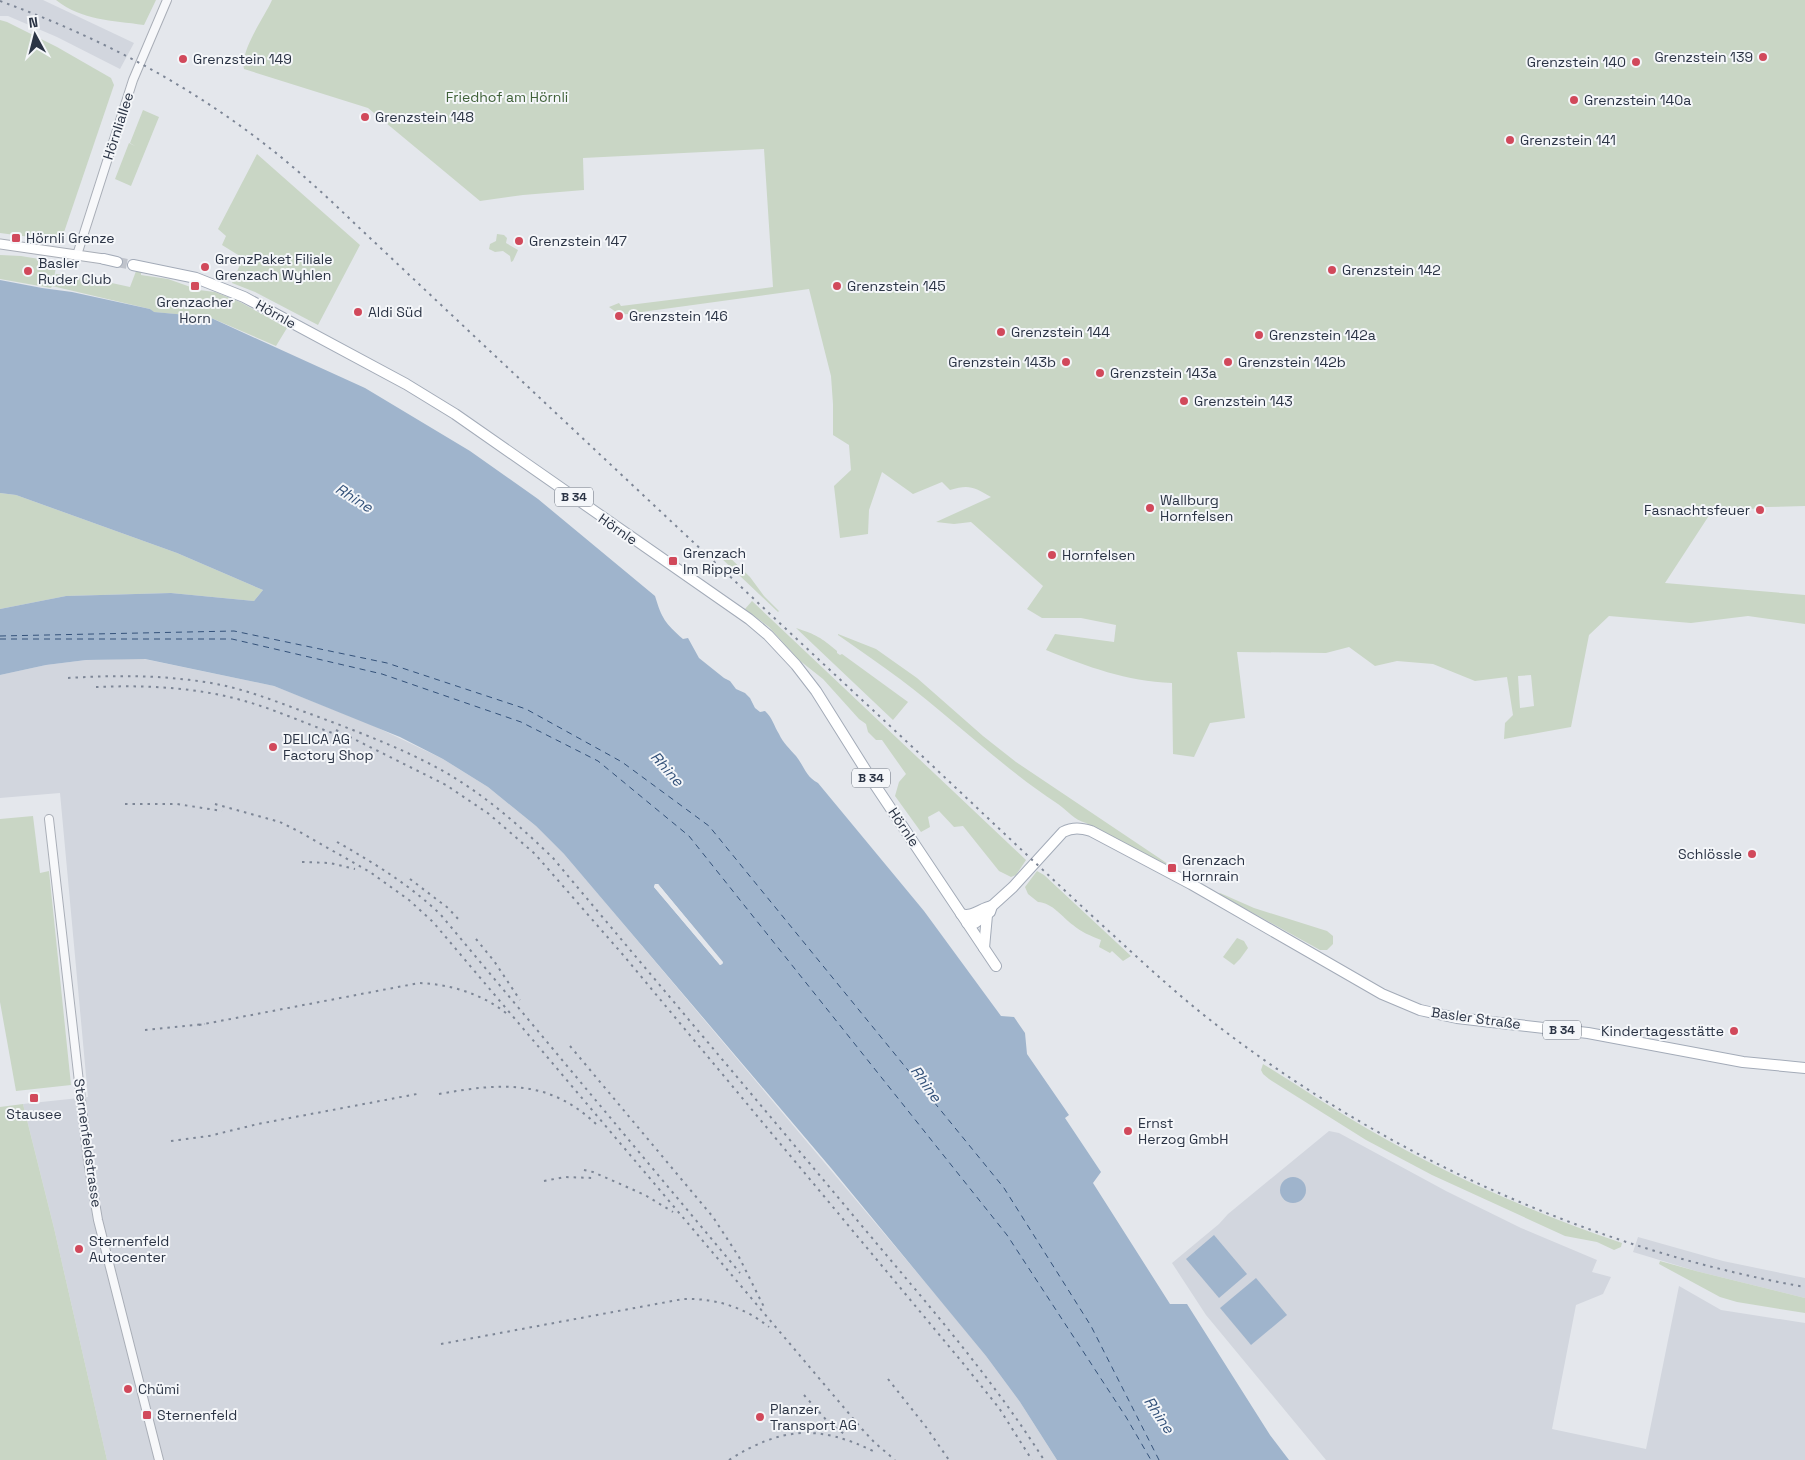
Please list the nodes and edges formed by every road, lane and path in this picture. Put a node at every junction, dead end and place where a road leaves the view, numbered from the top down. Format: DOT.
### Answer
graph roads {
  1 [pos="167,0"];
  2 [pos="0,244"];
  3 [pos="76,255"];
  4 [pos="104,259"];
  5 [pos="117,262"];
  6 [pos="133,265"];
  7 [pos="49,819"];
  8 [pos="990,910"];
  9 [pos="964,918"];
  10 [pos="984,948"];
  11 [pos="996,966"];
  12 [pos="1805,1068"];
  13 [pos="158,1460"];
  1 -- 3 [label="street, Hörnliallee"];
  2 -- 3 [label="main road"];
  3 -- 4 [label="main road"];
  4 -- 5 [label="main road"];
  6 -- 9 [label="main road, Hörnle / B 34"];
  7 -- 13 [label="street, Sternenfeldstrasse"];
  8 -- 9 [label="main road, B 34"];
  8 -- 10 [label="main road"];
  8 -- 12 [label="main road, Basler Straße / B 34"];
  9 -- 10 [label="main road, B 34"];
  10 -- 11 [label="main road, B 34"];
}
